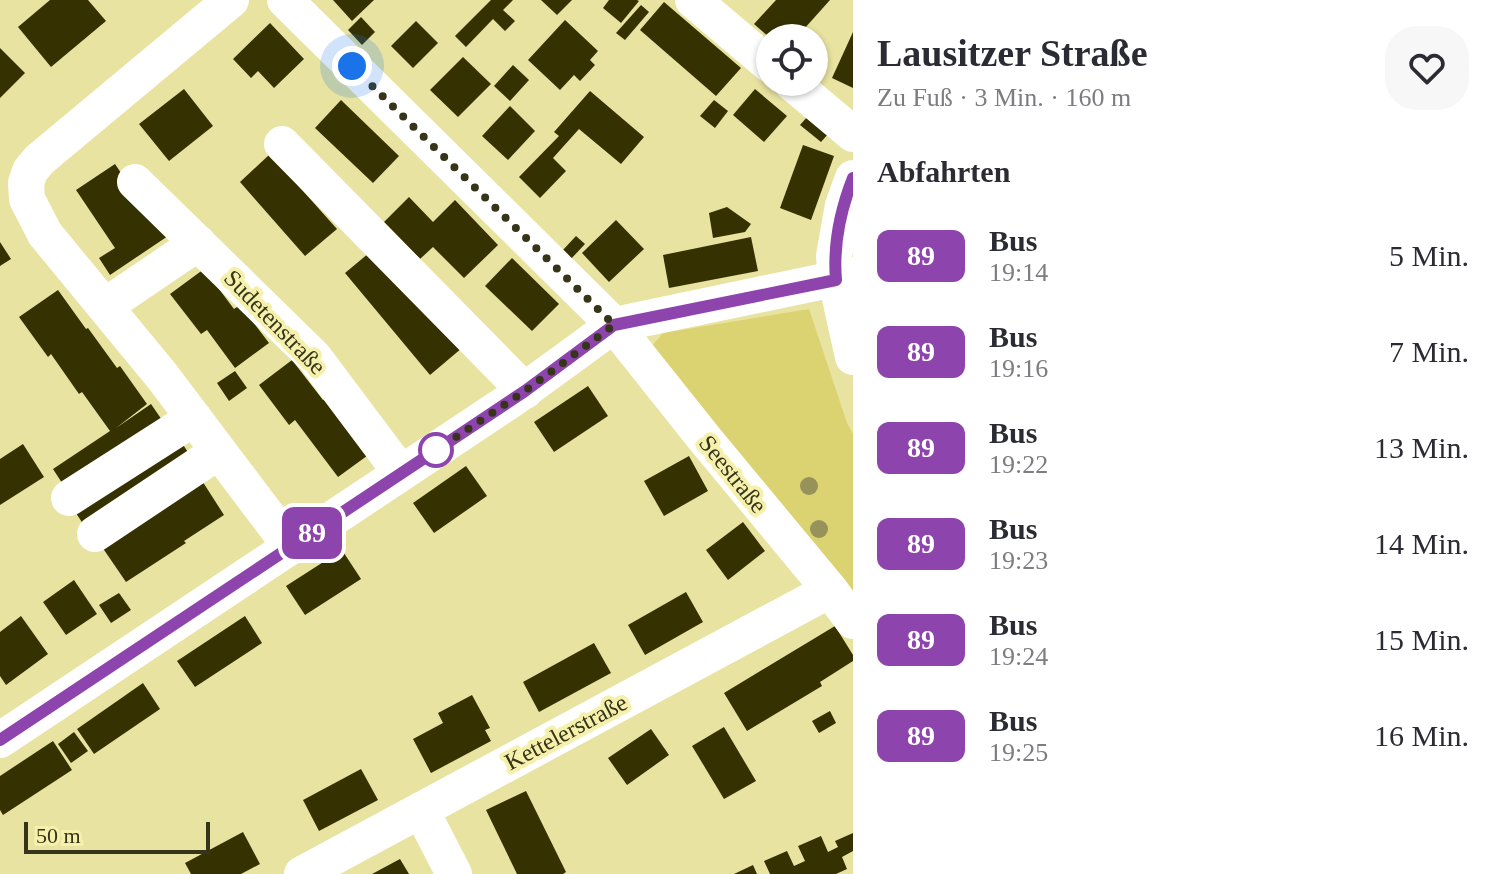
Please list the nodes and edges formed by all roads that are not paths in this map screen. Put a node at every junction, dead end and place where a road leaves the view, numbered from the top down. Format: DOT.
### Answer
graph roads {
  1 [pos="231,0"];
  2 [pos="285,0"];
  3 [pos="693,0"];
  4 [pos="756,53"];
  5 [pos="808,96"];
  6 [pos="853,134"];
  7 [pos="282,144"];
  8 [pos="853,178"];
  9 [pos="13,182"];
  10 [pos="135,182"];
  11 [pos="198,243"];
  12 [pos="844,277"];
  13 [pos="105,306"];
  14 [pos="614,325"];
  15 [pos="852,351"];
  16 [pos="525,391"];
  17 [pos="194,418"];
  18 [pos="218,452"];
  19 [pos="401,473"];
  20 [pos="69,498"];
  21 [pos="95,534"];
  22 [pos="291,547"];
  23 [pos="830,590"];
  24 [pos="853,621"];
  25 [pos="0,740"];
  26 [pos="421,810"];
  27 [pos="302,874"];
  28 [pos="454,874"];
  1 -- 9 [label="street"];
  2 -- 14 [label="street, Seestraße"];
  3 -- 4 [label="street"];
  5 -- 6 [label="street"];
  7 -- 16 [label="street"];
  8 -- 12 [label="street"];
  9 -- 13 [label="street"];
  10 -- 11 [label="street, Sudetenstraße"];
  11 -- 13 [label="street"];
  11 -- 19 [label="street, Sudetenstraße"];
  12 -- 14 [label="street"];
  12 -- 15 [label="street"];
  13 -- 17 [label="street"];
  14 -- 16 [label="street"];
  14 -- 23 [label="street, Seestraße"];
  16 -- 19 [label="street"];
  17 -- 18 [label="street"];
  17 -- 20 [label="street"];
  18 -- 21 [label="street"];
  18 -- 22 [label="street"];
  19 -- 22 [label="street"];
  22 -- 25 [label="street"];
  23 -- 24 [label="street, Seestraße"];
  23 -- 26 [label="street, Kettelerstraße"];
  26 -- 27 [label="street, Kettelerstraße"];
  26 -- 28 [label="street"];
}
